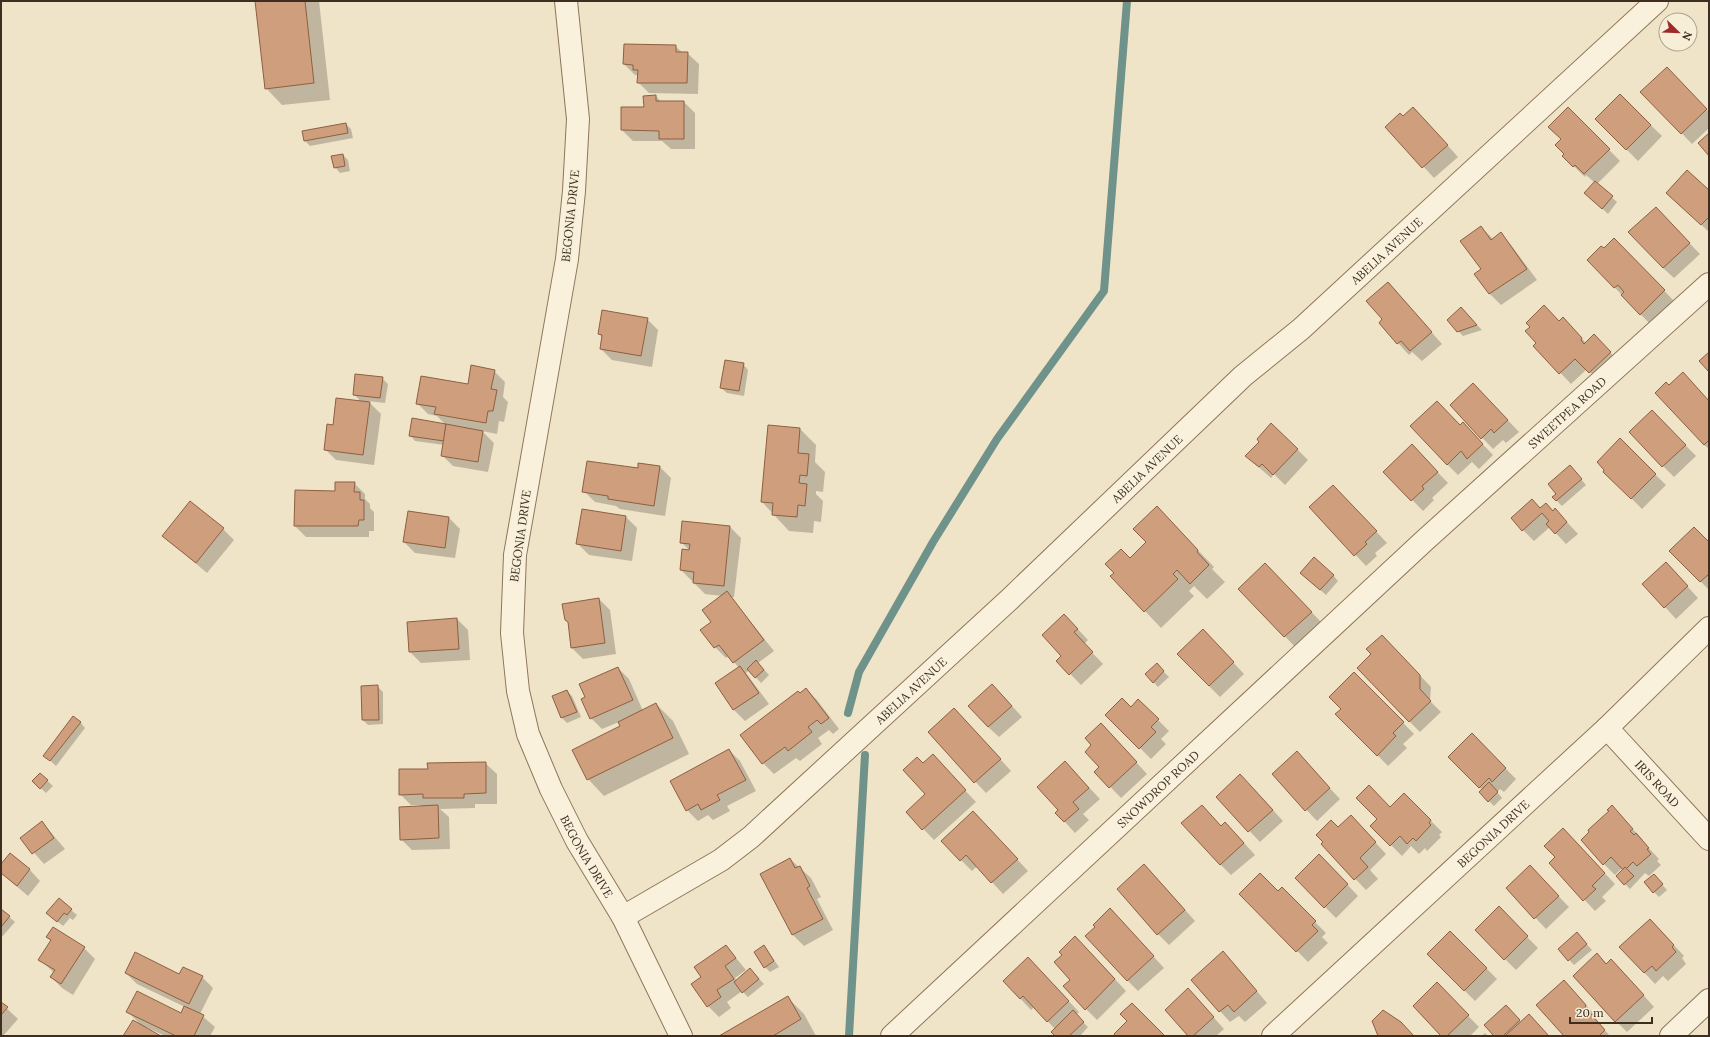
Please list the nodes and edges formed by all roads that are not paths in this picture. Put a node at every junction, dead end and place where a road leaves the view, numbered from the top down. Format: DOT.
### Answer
graph roads {
  1 [pos="566,1"];
  2 [pos="1657,1"];
  3 [pos="1709,284"];
  4 [pos="1424,541"];
  5 [pos="1709,628"];
  6 [pos="1607,728"];
  7 [pos="1709,839"];
  8 [pos="623,917"];
  9 [pos="1709,1000"];
  10 [pos="681,1036"];
  11 [pos="892,1036"];
  12 [pos="1273,1036"];
  13 [pos="1671,1036"];
  1 -- 8 [label="street, BEGONIA DRIVE"];
  2 -- 8 [label="street, ABELIA AVENUE"];
  3 -- 4 [label="street, SWEETPEA ROAD"];
  4 -- 11 [label="street, SNOWDROP ROAD"];
  5 -- 6 [label="street, BEGONIA DRIVE"];
  6 -- 7 [label="street, IRIS ROAD"];
  6 -- 12 [label="street, BEGONIA DRIVE"];
  8 -- 10 [label="street, BEGONIA DRIVE"];
  9 -- 13 [label="street"];
}
